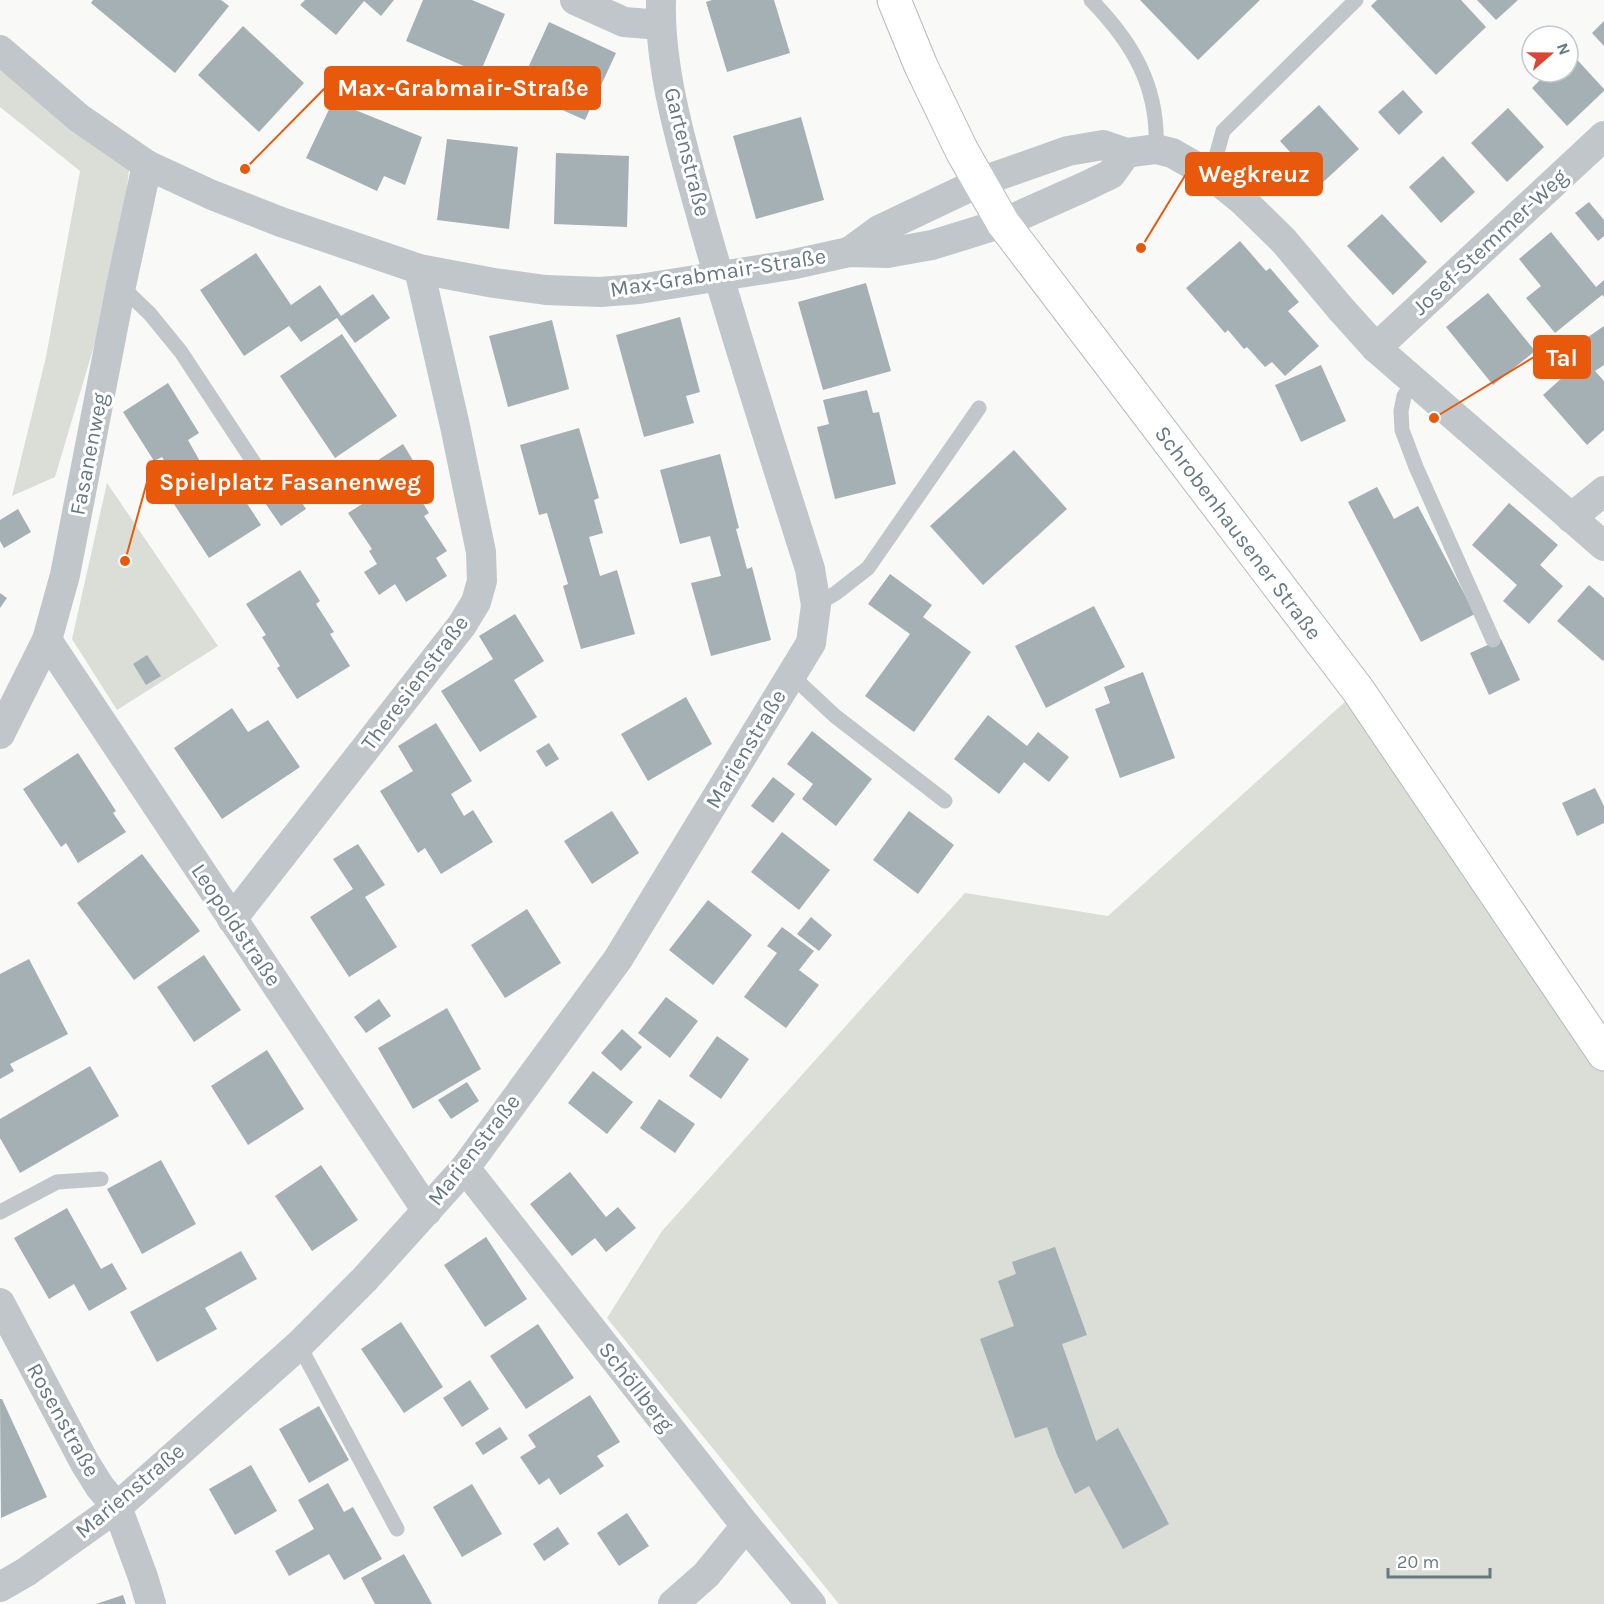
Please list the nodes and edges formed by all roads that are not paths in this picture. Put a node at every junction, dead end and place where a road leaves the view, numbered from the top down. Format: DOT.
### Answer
graph roads {
  1 [pos="575,0"];
  2 [pos="894,0"];
  3 [pos="1090,0"];
  4 [pos="1356,0"];
  5 [pos="661,13"];
  6 [pos="0,50"];
  7 [pos="1604,136"];
  8 [pos="1156,149"];
  9 [pos="1126,153"];
  10 [pos="147,165"];
  11 [pos="1211,175"];
  12 [pos="980,182"];
  13 [pos="1003,223"];
  14 [pos="849,252"];
  15 [pos="419,269"];
  16 [pos="719,277"];
  17 [pos="121,286"];
  18 [pos="1376,348"];
  19 [pos="1416,381"];
  20 [pos="979,408"];
  21 [pos="258,469"];
  22 [pos="1604,491"];
  23 [pos="1571,518"];
  24 [pos="1604,546"];
  25 [pos="816,605"];
  26 [pos="47,640"];
  27 [pos="1493,640"];
  28 [pos="791,675"];
  29 [pos="0,734"];
  30 [pos="945,801"];
  31 [pos="232,919"];
  32 [pos="1604,1054"];
  33 [pos="465,1167"];
  34 [pos="101,1179"];
  35 [pos="427,1210"];
  36 [pos="0,1212"];
  37 [pos="0,1303"];
  38 [pos="298,1345"];
  39 [pos="117,1507"];
  40 [pos="746,1526"];
  41 [pos="397,1529"];
  42 [pos="0,1587"];
  43 [pos="151,1604"];
  44 [pos="673,1604"];
  45 [pos="811,1604"];
  1 -- 5 [label="street, Gartenstraße"];
  2 -- 12 [label="main road, Schrobenhausener Straße"];
  3 -- 8 [label="lane"];
  4 -- 11 [label="lane"];
  5 -- 16 [label="street, Gartenstraße"];
  6 -- 10 [label="street, Max-Grabmair-Straße"];
  7 -- 18 [label="street, Josef-Stemmer-Weg"];
  8 -- 9 [label="street"];
  8 -- 11 [label="street"];
  9 -- 12 [label="street, Max-Grabmair-Straße"];
  9 -- 13 [label="street, Max-Grabmair-Straße"];
  10 -- 15 [label="street, Max-Grabmair-Straße"];
  10 -- 17 [label="street, Fasanenweg"];
  11 -- 18 [label="street"];
  12 -- 13 [label="main road, Schrobenhausener Straße"];
  12 -- 14 [label="street, Max-Grabmair-Straße"];
  13 -- 14 [label="street, Max-Grabmair-Straße"];
  13 -- 32 [label="main road, Schrobenhausener Straße"];
  14 -- 16 [label="street, Max-Grabmair-Straße"];
  15 -- 16 [label="street, Max-Grabmair-Straße"];
  15 -- 31 [label="street, Theresienstraße"];
  16 -- 25 [label="street, Marienstraße"];
  17 -- 21 [label="lane"];
  17 -- 26 [label="street, Fasanenweg"];
  18 -- 19 [label="street"];
  19 -- 23 [label="street"];
  19 -- 27 [label="lane"];
  20 -- 25 [label="lane"];
  22 -- 23 [label="street"];
  23 -- 24 [label="street"];
  25 -- 28 [label="street, Marienstraße"];
  26 -- 29 [label="street, Fasanenweg"];
  26 -- 31 [label="street, Leopoldstraße"];
  28 -- 30 [label="lane"];
  28 -- 33 [label="street, Marienstraße"];
  31 -- 35 [label="street, Leopoldstraße"];
  33 -- 35 [label="street, Marienstraße"];
  33 -- 40 [label="street, Schöllberg"];
  34 -- 36 [label="lane"];
  35 -- 38 [label="street, Marienstraße"];
  37 -- 39 [label="street, Rosenstraße"];
  38 -- 39 [label="street, Marienstraße"];
  38 -- 41 [label="lane"];
  39 -- 42 [label="street, Marienstraße"];
  39 -- 43 [label="street, Rosenstraße"];
  40 -- 44 [label="street"];
  40 -- 45 [label="street, Schöllberg"];
}
